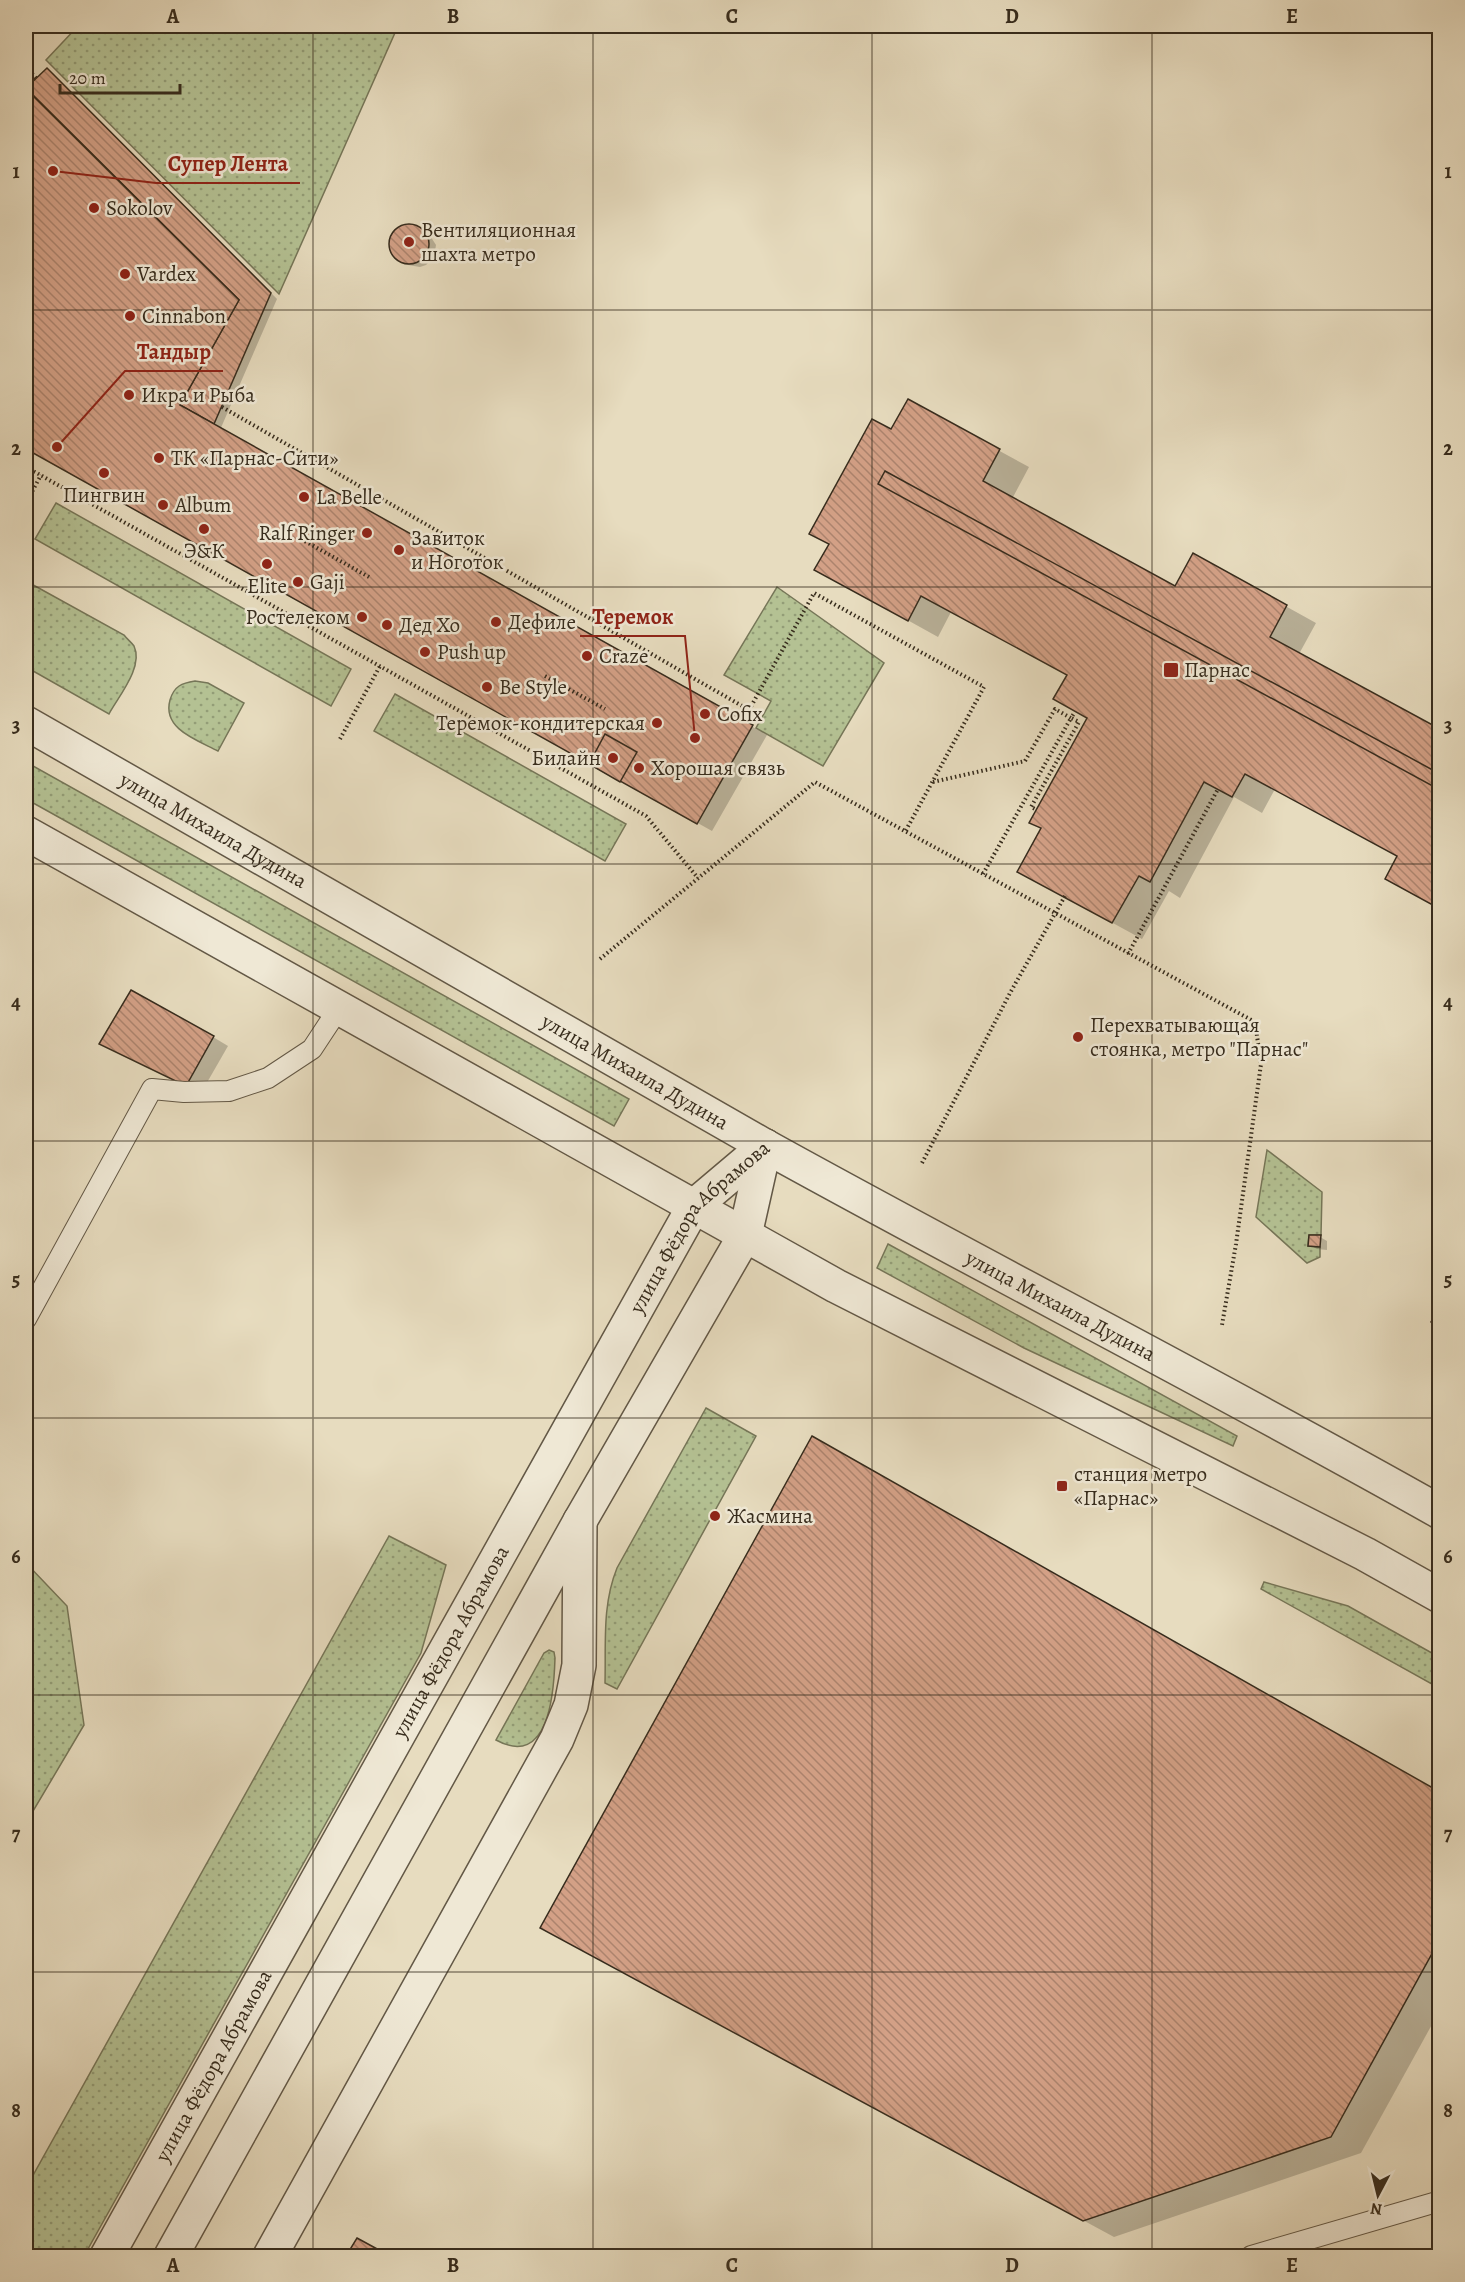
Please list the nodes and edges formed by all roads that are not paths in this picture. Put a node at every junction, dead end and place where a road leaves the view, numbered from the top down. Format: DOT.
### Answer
graph roads {
  1 [pos="26,723"];
  2 [pos="26,833"];
  3 [pos="339,1008"];
  4 [pos="765,1146"];
  5 [pos="694,1206"];
  6 [pos="746,1235"];
  7 [pos="26,1318"];
  8 [pos="1440,1512"];
  9 [pos="580,1521"];
  10 [pos="1440,1596"];
  11 [pos="1440,2201"];
  12 [pos="107,2256"];
  13 [pos="171,2256"];
  14 [pos="270,2256"];
  15 [pos="1251,2256"];
  1 -- 4 [label="street, улица Михаила Дудина"];
  2 -- 3 [label="street"];
  3 -- 5 [label="street"];
  3 -- 7 [label="lane"];
  4 -- 5 [label="street, улица Фёдора Абрамова"];
  4 -- 6 [label="street, улица Фёдора Абрамова"];
  4 -- 8 [label="street, улица Михаила Дудина"];
  5 -- 6 [label="street"];
  5 -- 12 [label="street, улица Фёдора Абрамова"];
  6 -- 9 [label="street, улица Фёдора Абрамова"];
  6 -- 10 [label="street"];
  9 -- 13 [label="street, улица Фёдора Абрамова"];
  9 -- 14 [label="street"];
  11 -- 15 [label="lane"];
}
